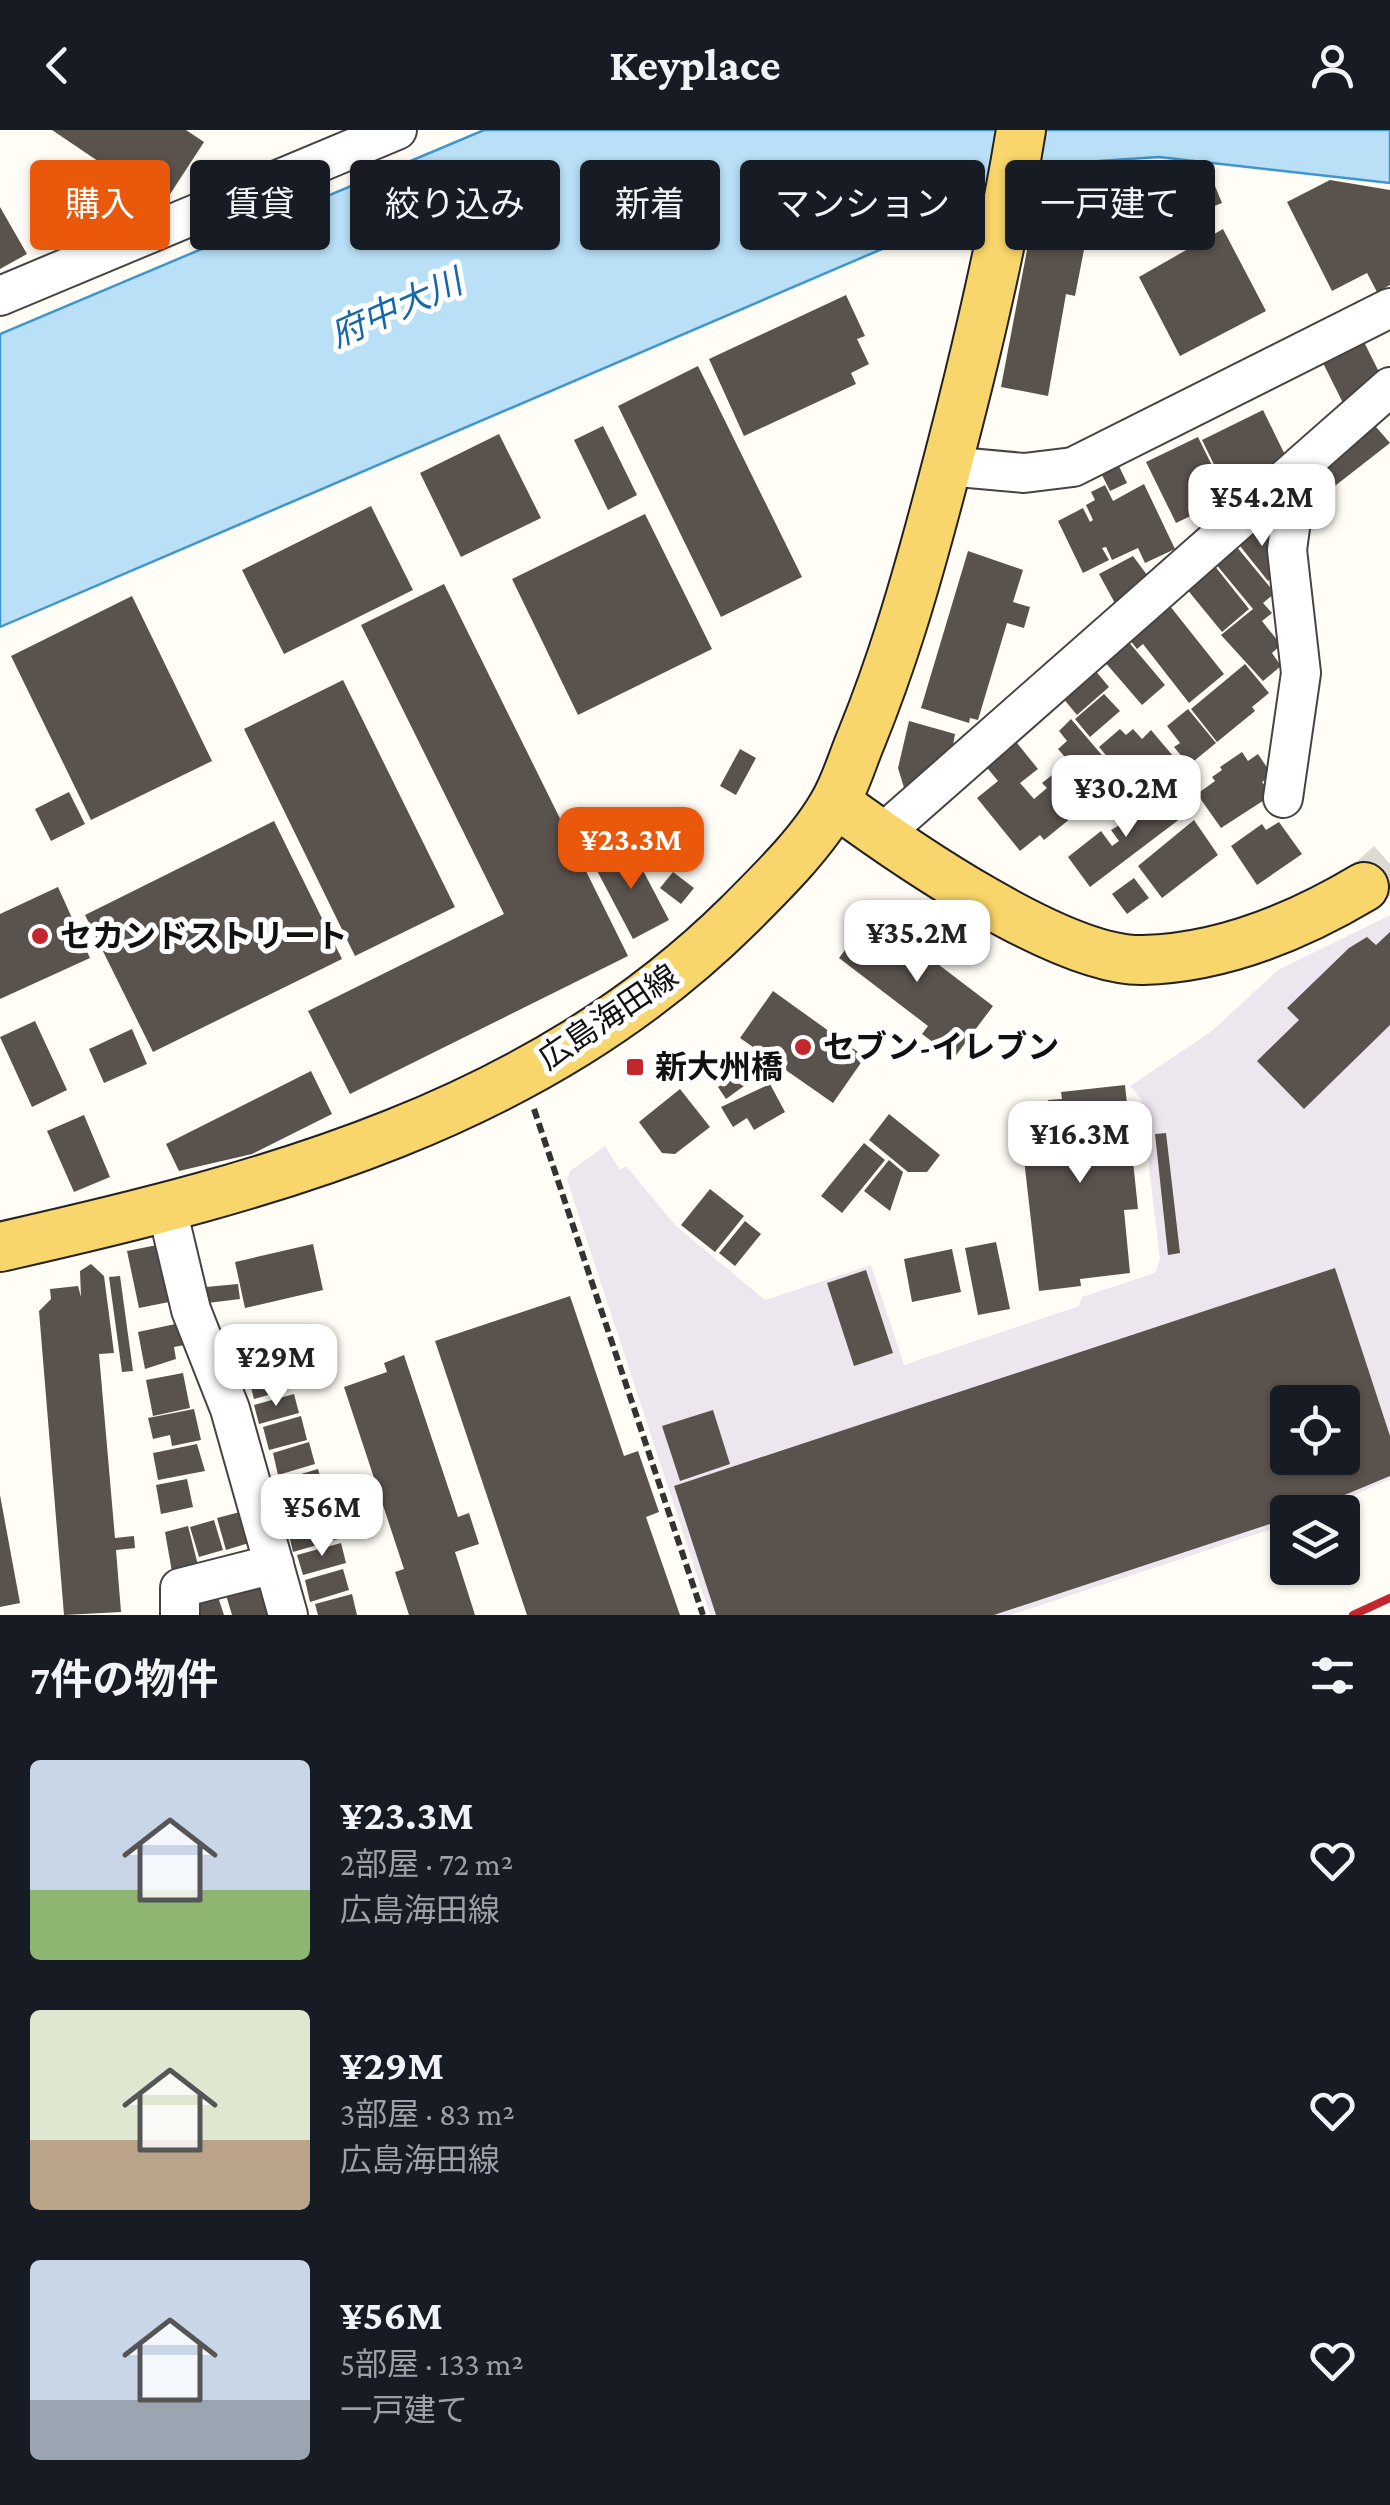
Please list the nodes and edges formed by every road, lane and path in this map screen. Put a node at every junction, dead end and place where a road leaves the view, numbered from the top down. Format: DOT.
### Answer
graph roads {
  1 [pos="1021,130"];
  2 [pos="376,134"];
  3 [pos="0,296"];
  4 [pos="1390,308"];
  5 [pos="1390,386"];
  6 [pos="947,466"];
  7 [pos="1278,484"];
  8 [pos="1284,798"];
  9 [pos="836,802"];
  10 [pos="881,835"];
  11 [pos="1364,887"];
  12 [pos="520,1075"];
  13 [pos="167,1210"];
  14 [pos="0,1247"];
  15 [pos="274,1564"];
  16 [pos="180,1615"];
  17 [pos="288,1615"];
  18 [pos="703,1615"];
  1 -- 6 [label="main road, 広島海田線"];
  2 -- 3 [label="street"];
  4 -- 6 [label="street"];
  5 -- 7 [label="street"];
  6 -- 9 [label="main road, 広島海田線"];
  7 -- 8 [label="street"];
  7 -- 10 [label="street"];
  9 -- 10 [label="main road"];
  9 -- 12 [label="main road, 広島海田線"];
  10 -- 11 [label="main road"];
  12 -- 13 [label="main road, 広島海田線"];
  12 -- 18 [label="path"];
  13 -- 14 [label="main road, 広島海田線"];
  13 -- 15 [label="street"];
  15 -- 16 [label="street"];
  15 -- 17 [label="street"];
}
